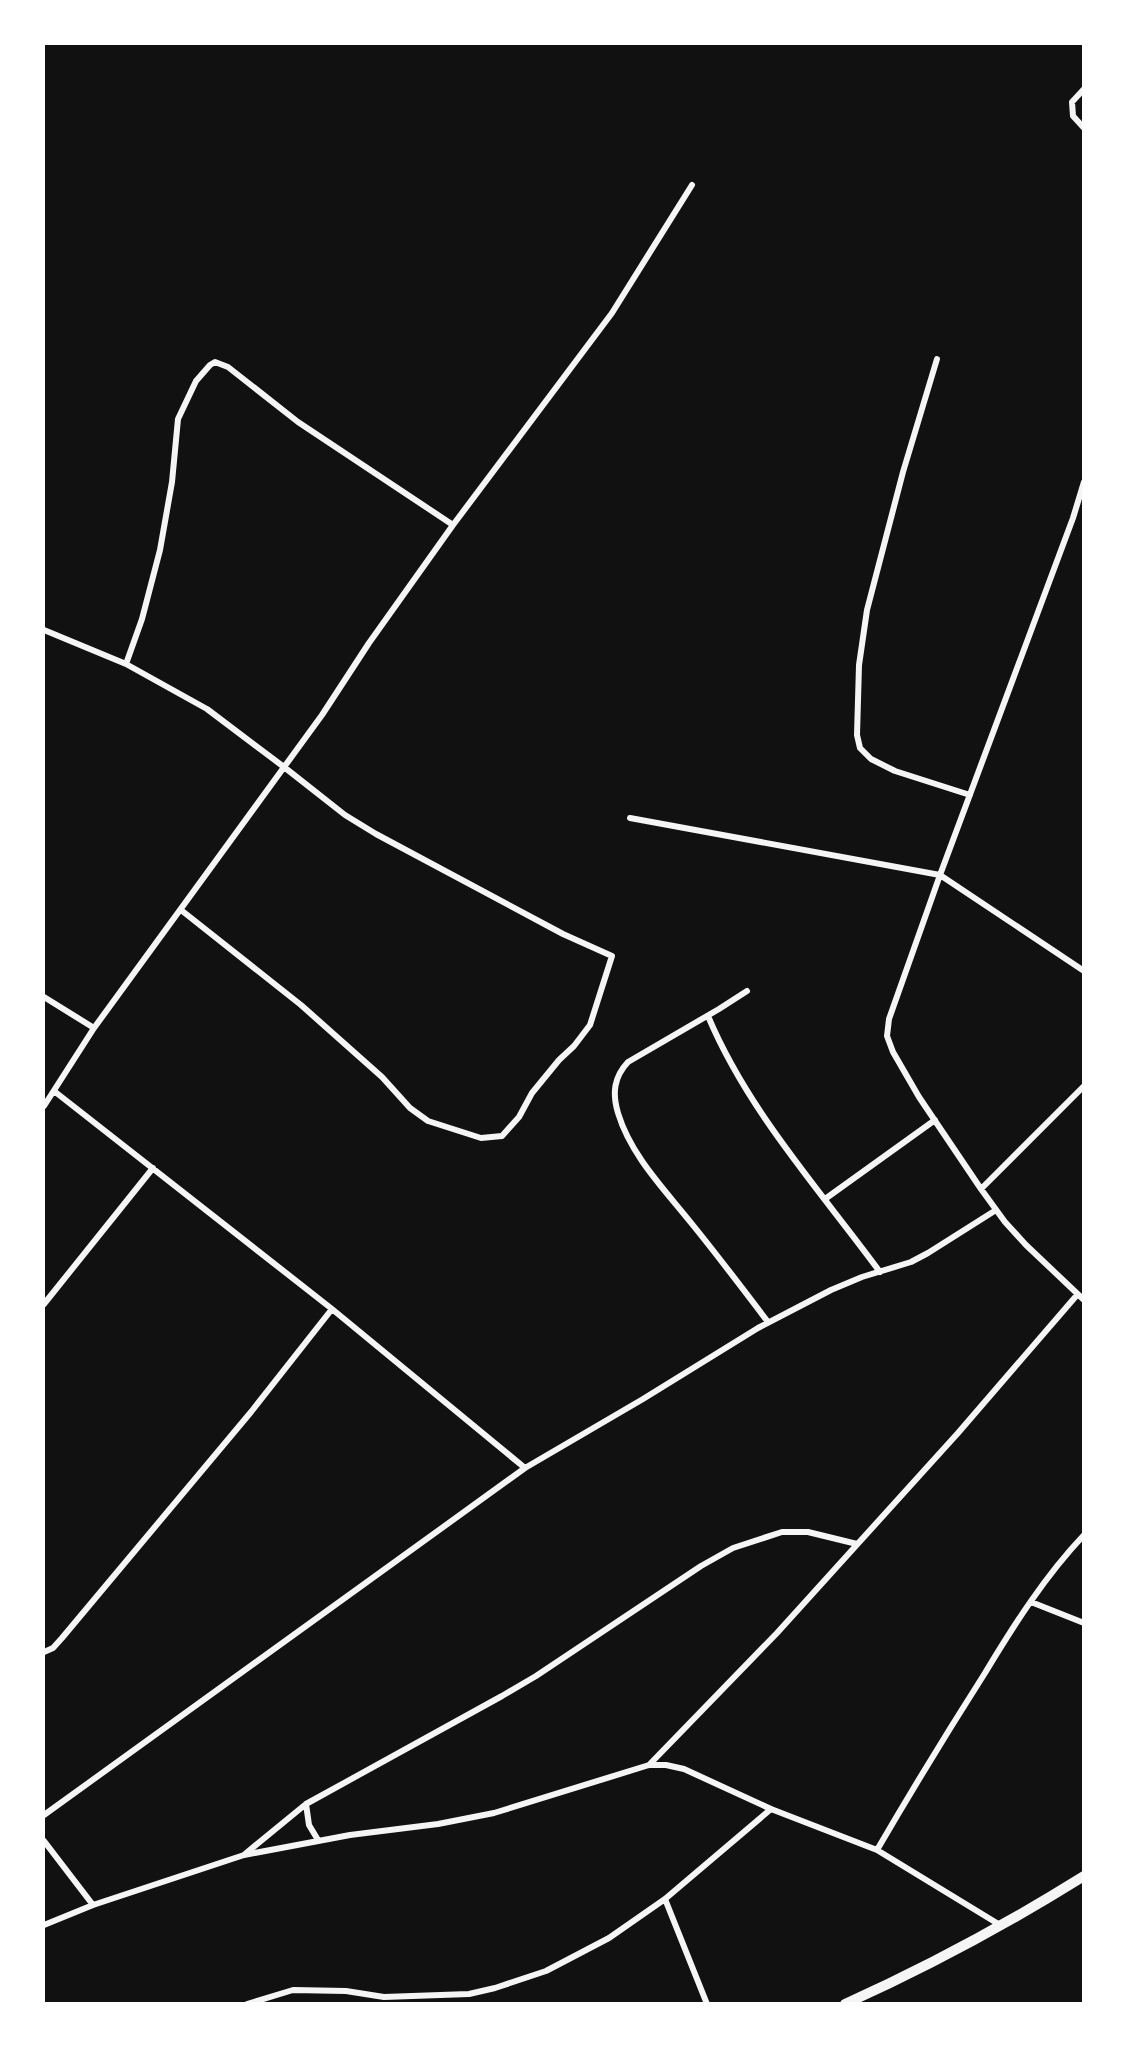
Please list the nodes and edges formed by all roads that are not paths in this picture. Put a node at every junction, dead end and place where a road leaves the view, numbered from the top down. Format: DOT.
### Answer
graph roads {
  1 [pos="1083,89"];
  2 [pos="1083,128"];
  3 [pos="692,185"];
  4 [pos="937,359"];
  5 [pos="1083,482"];
  6 [pos="453,525"];
  7 [pos="44,630"];
  8 [pos="126,664"];
  9 [pos="284,767"];
  10 [pos="970,795"];
  11 [pos="630,818"];
  12 [pos="940,875"];
  13 [pos="181,910"];
  14 [pos="1083,971"];
  15 [pos="747,991"];
  16 [pos="44,997"];
  17 [pos="708,1016"];
  18 [pos="94,1028"];
  19 [pos="1083,1086"];
  20 [pos="54,1091"];
  21 [pos="44,1106"];
  22 [pos="935,1120"];
  23 [pos="153,1168"];
  24 [pos="981,1189"];
  25 [pos="825,1199"];
  26 [pos="996,1210"];
  27 [pos="880,1272"];
  28 [pos="1077,1295"];
  29 [pos="1083,1300"];
  30 [pos="44,1304"];
  31 [pos="332,1309"];
  32 [pos="768,1323"];
  33 [pos="525,1468"];
  34 [pos="1083,1535"];
  35 [pos="857,1544"];
  36 [pos="1031,1602"];
  37 [pos="1083,1623"];
  38 [pos="44,1652"];
  39 [pos="649,1765"];
  40 [pos="306,1804"];
  41 [pos="771,1809"];
  42 [pos="44,1815"];
  43 [pos="44,1840"];
  44 [pos="318,1840"];
  45 [pos="877,1850"];
  46 [pos="244,1855"];
  47 [pos="1083,1876"];
  48 [pos="665,1899"];
  49 [pos="93,1905"];
  50 [pos="44,1924"];
  51 [pos="1000,1925"];
  52 [pos="872,1992"];
  53 [pos="247,2004"];
  54 [pos="707,2004"];
  55 [pos="845,2004"];
  56 [pos="870,2004"];
  1 -- 2 [label="street"];
  3 -- 6 [label="street"];
  4 -- 10 [label="street"];
  5 -- 10 [label="street"];
  6 -- 8 [label="street"];
  6 -- 9 [label="street"];
  7 -- 8 [label="street"];
  8 -- 9 [label="street"];
  9 -- 13 [label="street"];
  9 -- 13 [label="street"];
  10 -- 12 [label="street"];
  11 -- 12 [label="street"];
  12 -- 14 [label="street"];
  12 -- 22 [label="street"];
  13 -- 18 [label="street"];
  15 -- 17 [label="street"];
  16 -- 18 [label="street"];
  17 -- 25 [label="street"];
  17 -- 32 [label="street"];
  18 -- 20 [label="street"];
  19 -- 24 [label="street"];
  20 -- 21 [label="street"];
  20 -- 23 [label="street"];
  22 -- 24 [label="street"];
  22 -- 25 [label="street"];
  23 -- 30 [label="street"];
  23 -- 31 [label="street"];
  24 -- 26 [label="street"];
  25 -- 27 [label="street"];
  26 -- 27 [label="street"];
  26 -- 28 [label="street"];
  27 -- 32 [label="street"];
  28 -- 29 [label="street"];
  28 -- 35 [label="street"];
  31 -- 33 [label="street"];
  31 -- 38 [label="street"];
  32 -- 33 [label="street"];
  33 -- 42 [label="street"];
  34 -- 36 [label="street"];
  35 -- 39 [label="street"];
  35 -- 40 [label="street"];
  36 -- 37 [label="street"];
  36 -- 45 [label="street"];
  39 -- 41 [label="street"];
  39 -- 44 [label="street"];
  40 -- 44 [label="street"];
  40 -- 46 [label="street"];
  41 -- 45 [label="street"];
  41 -- 48 [label="street"];
  43 -- 49 [label="street"];
  44 -- 46 [label="street"];
  45 -- 51 [label="street"];
  46 -- 49 [label="street"];
  47 -- 51 [label="street"];
  48 -- 53 [label="street"];
  48 -- 54 [label="street"];
  49 -- 50 [label="street"];
  51 -- 52 [label="street"];
  52 -- 55 [label="street"];
  52 -- 56 [label="street"];
}
